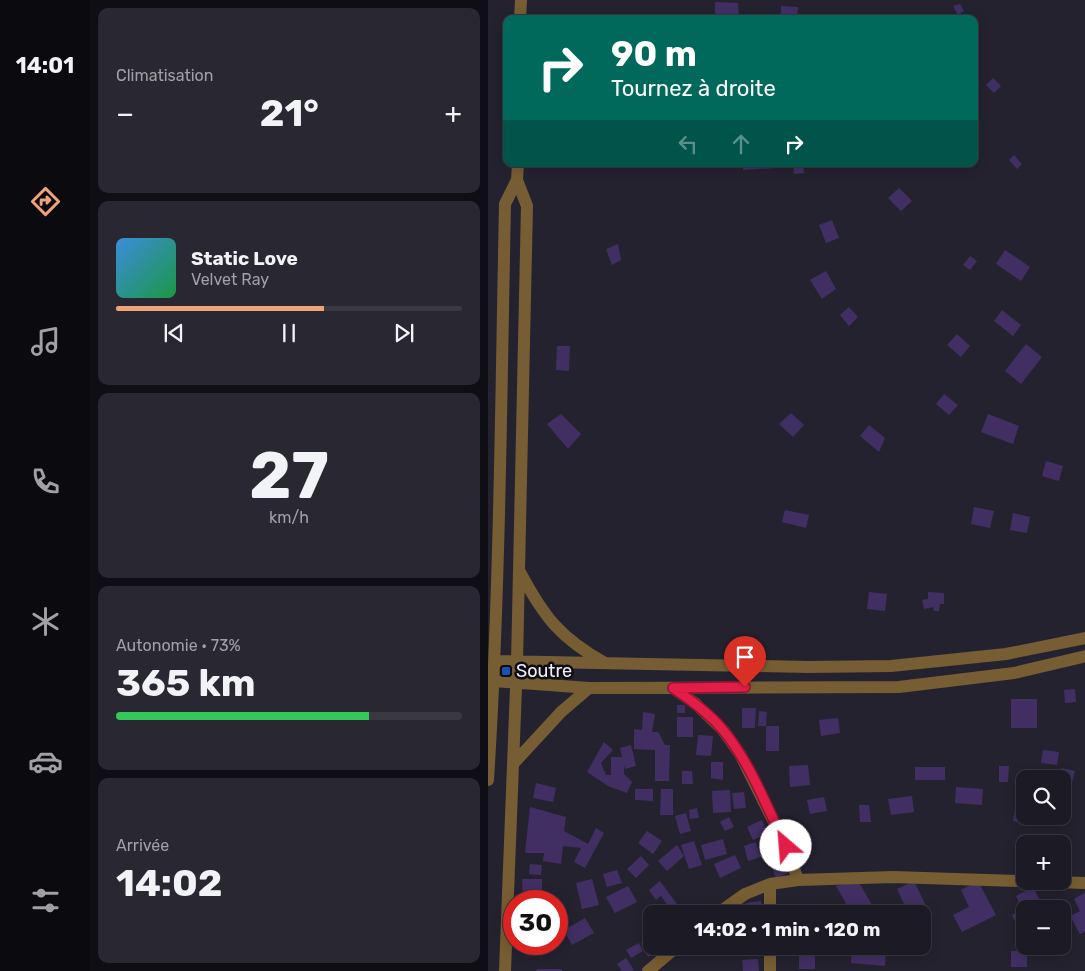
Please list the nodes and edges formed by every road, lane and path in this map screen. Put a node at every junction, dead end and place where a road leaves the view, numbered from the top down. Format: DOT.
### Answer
graph roads {
  1 [pos="520,0"];
  2 [pos="520,15"];
  3 [pos="518,167"];
  4 [pos="518,180"];
  5 [pos="519,571"];
  6 [pos="1086,638"];
  7 [pos="1086,656"];
  8 [pos="494,661"];
  9 [pos="517,662"];
  10 [pos="608,664"];
  11 [pos="493,681"];
  12 [pos="516,683"];
  13 [pos="589,688"];
  14 [pos="673,688"];
  15 [pos="490,708"];
  16 [pos="513,764"];
  17 [pos="488,780"];
  18 [pos="798,880"];
  19 [pos="1086,883"];
  20 [pos="770,884"];
  21 [pos="729,905"];
  22 [pos="770,905"];
  23 [pos="667,955"];
  24 [pos="770,955"];
  25 [pos="505,971"];
  26 [pos="648,971"];
  27 [pos="770,971"];
  1 -- 2 [label="street"];
  3 -- 4 [label="street"];
  4 -- 5 [label="street"];
  4 -- 8 [label="street"];
  5 -- 9 [label="street"];
  5 -- 10 [label="street"];
  6 -- 10 [label="street"];
  7 -- 14 [label="street"];
  8 -- 9 [label="street"];
  8 -- 11 [label="street"];
  9 -- 10 [label="street"];
  9 -- 12 [label="street"];
  11 -- 12 [label="street"];
  11 -- 15 [label="street"];
  12 -- 13 [label="street"];
  12 -- 16 [label="street"];
  13 -- 14 [label="street"];
  13 -- 16 [label="street"];
  14 -- 18 [label="street"];
  15 -- 17 [label="street"];
  16 -- 25 [label="street"];
  18 -- 19 [label="street"];
  18 -- 20 [label="street"];
  20 -- 21 [label="street"];
  20 -- 22 [label="street"];
  23 -- 26 [label="street"];
  24 -- 27 [label="street"];
}
